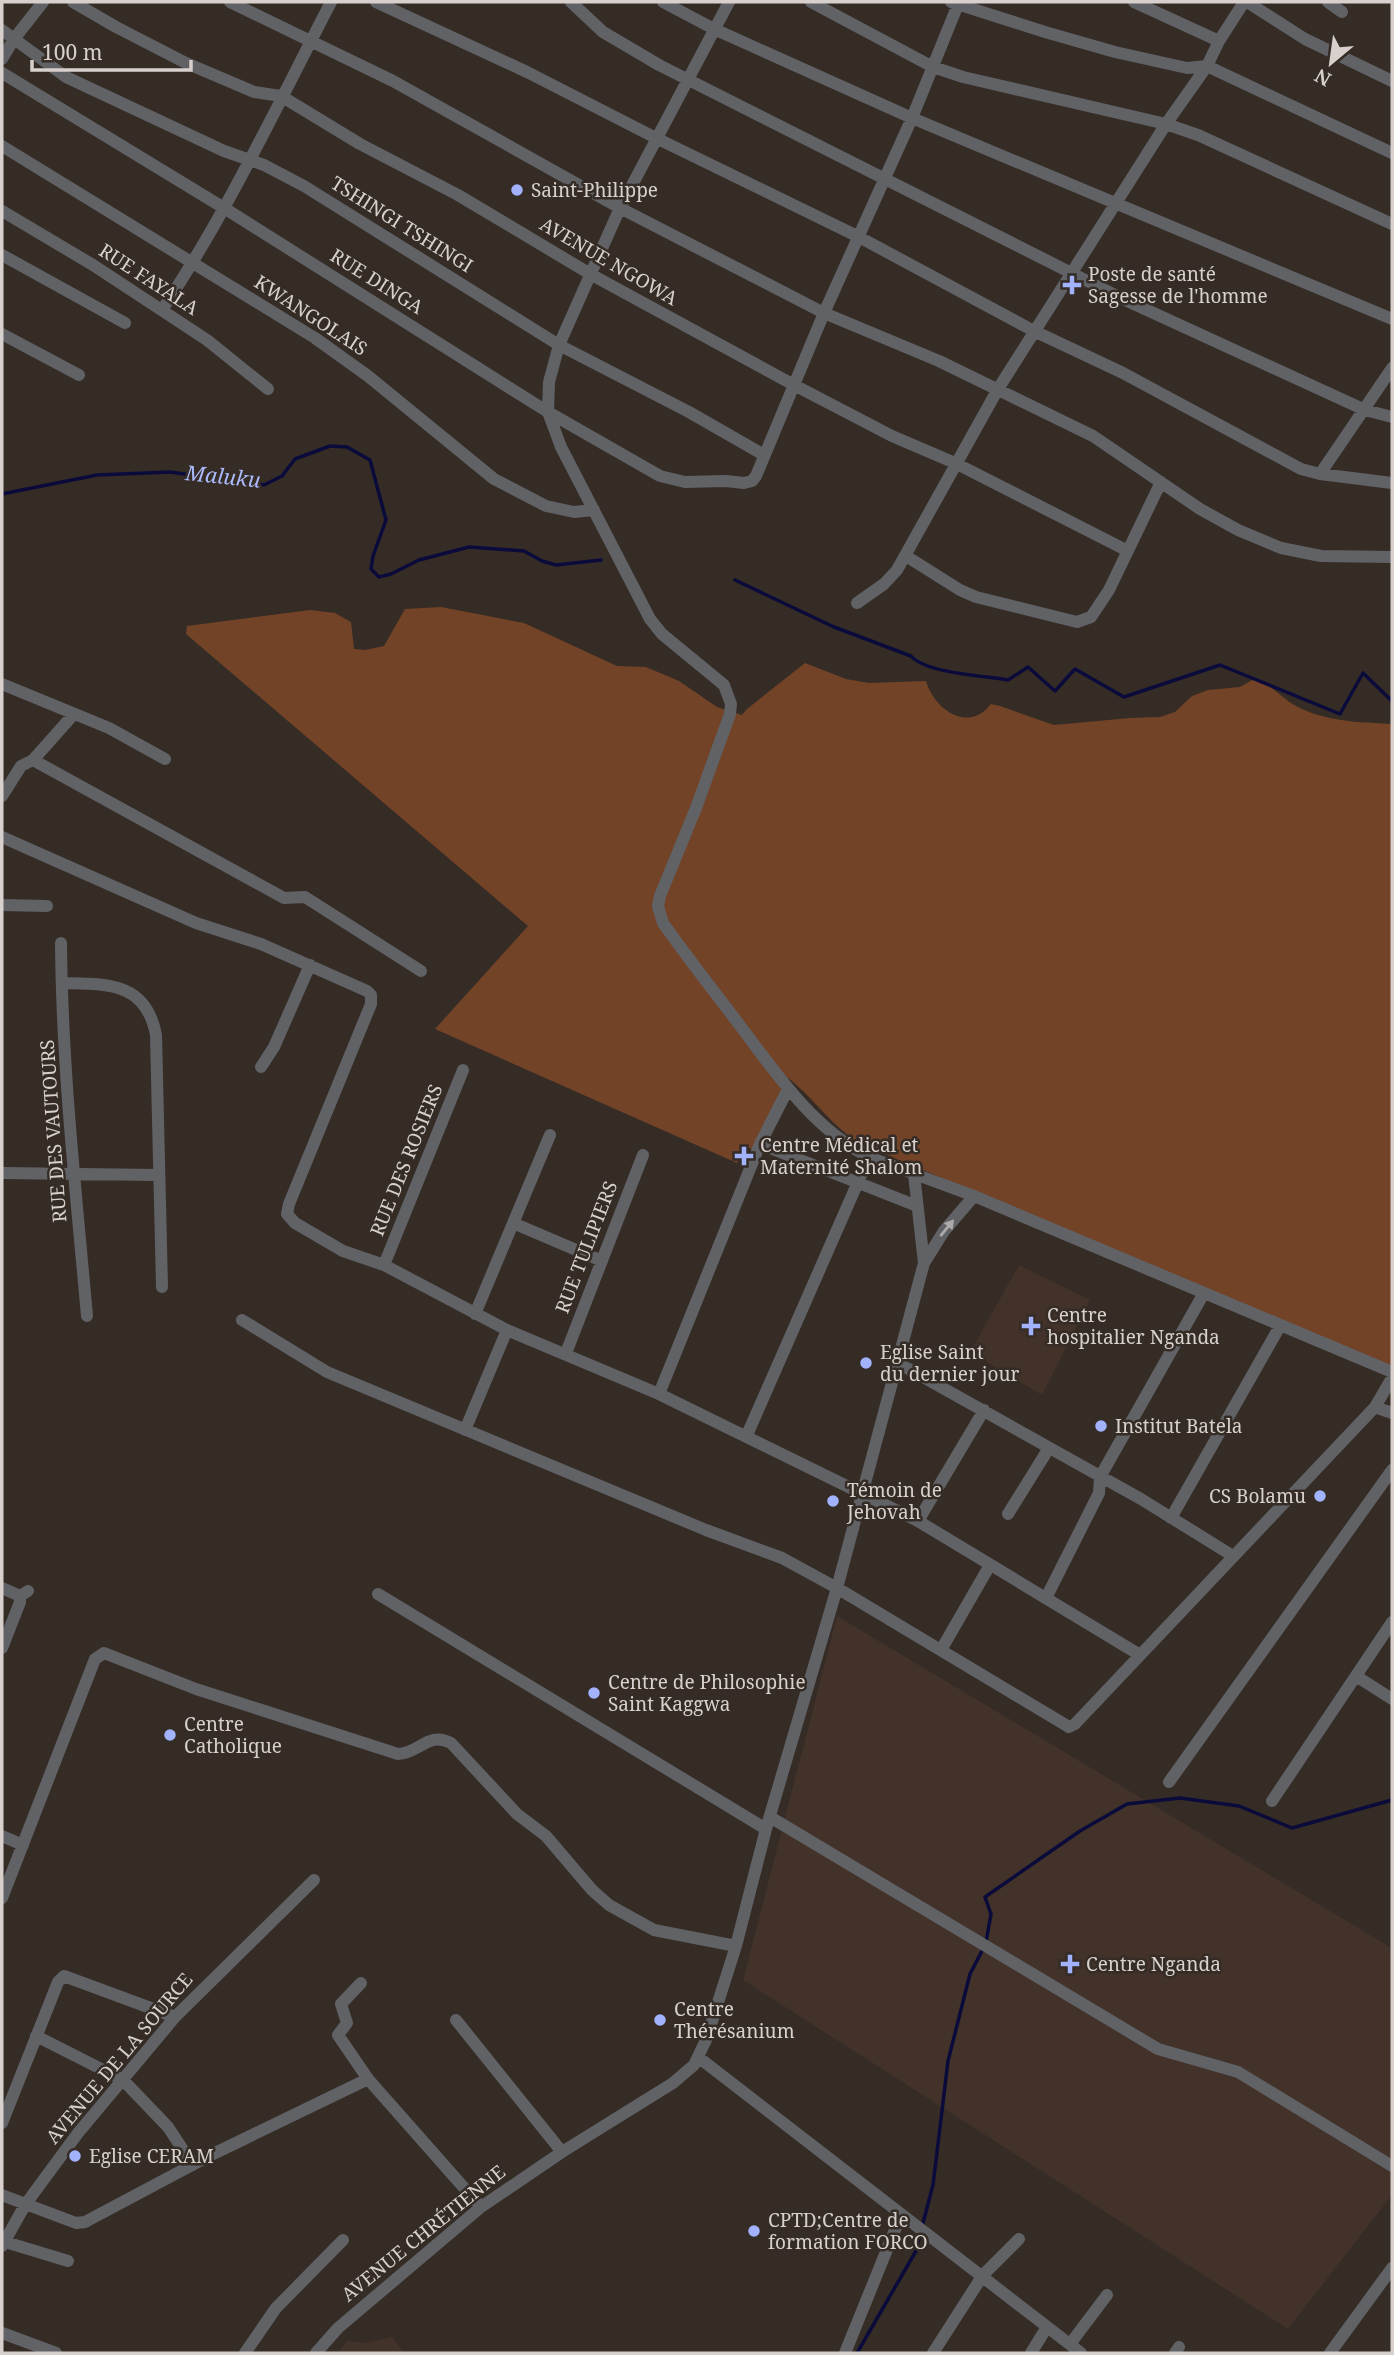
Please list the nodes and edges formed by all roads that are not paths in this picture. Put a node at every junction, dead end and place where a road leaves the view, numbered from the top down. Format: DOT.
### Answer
graph roads {
  1 [pos="43,2"];
  2 [pos="73,2"];
  3 [pos="230,2"];
  4 [pos="331,2"];
  5 [pos="376,2"];
  6 [pos="571,2"];
  7 [pos="663,2"];
  8 [pos="729,2"];
  9 [pos="811,2"];
  10 [pos="1134,2"];
  11 [pos="1246,2"];
  12 [pos="1328,2"];
  13 [pos="956,3"];
  14 [pos="1342,12"];
  15 [pos="715,29"];
  16 [pos="2,30"];
  17 [pos="13,40"];
  18 [pos="1219,41"];
  19 [pos="310,42"];
  20 [pos="2,59"];
  21 [pos="1207,66"];
  22 [pos="933,67"];
  23 [pos="2,73"];
  24 [pos="687,79"];
  25 [pos="1392,81"];
  26 [pos="281,96"];
  27 [pos="912,118"];
  28 [pos="1166,124"];
  29 [pos="656,138"];
  30 [pos="2,146"];
  31 [pos="1392,153"];
  32 [pos="250,160"];
  33 [pos="883,180"];
  34 [pos="1118,203"];
  35 [pos="224,208"];
  36 [pos="620,208"];
  37 [pos="2,211"];
  38 [pos="1392,224"];
  39 [pos="859,237"];
  40 [pos="2,255"];
  41 [pos="192,265"];
  42 [pos="1073,272"];
  43 [pos="592,275"];
  44 [pos="162,310"];
  45 [pos="824,313"];
  46 [pos="1392,319"];
  47 [pos="125,323"];
  48 [pos="1034,331"];
  49 [pos="2,334"];
  50 [pos="559,345"];
  51 [pos="1392,368"];
  52 [pos="79,375"];
  53 [pos="794,384"];
  54 [pos="268,389"];
  55 [pos="998,389"];
  56 [pos="1365,410"];
  57 [pos="548,412"];
  58 [pos="1392,417"];
  59 [pos="764,455"];
  60 [pos="955,463"];
  61 [pos="1320,474"];
  62 [pos="1161,482"];
  63 [pos="1392,483"];
  64 [pos="594,510"];
  65 [pos="1128,551"];
  66 [pos="906,556"];
  67 [pos="1392,557"];
  68 [pos="857,603"];
  69 [pos="2,684"];
  70 [pos="73,715"];
  71 [pos="165,759"];
  72 [pos="33,760"];
  73 [pos="2,796"];
  74 [pos="2,837"];
  75 [pos="2,905"];
  76 [pos="47,906"];
  77 [pos="61,943"];
  78 [pos="310,965"];
  79 [pos="421,971"];
  80 [pos="62,983"];
  81 [pos="261,1068"];
  82 [pos="463,1070"];
  83 [pos="788,1088"];
  84 [pos="550,1135"];
  85 [pos="760,1144"];
  86 [pos="643,1155"];
  87 [pos="869,1157"];
  88 [pos="74,1172"];
  89 [pos="2,1173"];
  90 [pos="915,1174"];
  91 [pos="158,1175"];
  92 [pos="859,1183"];
  93 [pos="974,1196"];
  94 [pos="917,1206"];
  95 [pos="513,1223"];
  96 [pos="601,1261"];
  97 [pos="924,1263"];
  98 [pos="384,1265"];
  99 [pos="162,1287"];
  100 [pos="1203,1293"];
  101 [pos="475,1314"];
  102 [pos="87,1316"];
  103 [pos="242,1320"];
  104 [pos="1279,1326"];
  105 [pos="508,1330"];
  106 [pos="566,1353"];
  107 [pos="898,1363"];
  108 [pos="1392,1372"];
  109 [pos="1392,1378"];
  110 [pos="659,1394"];
  111 [pos="1375,1407"];
  112 [pos="984,1410"];
  113 [pos="1392,1413"];
  114 [pos="465,1430"];
  115 [pos="747,1435"];
  116 [pos="1049,1448"];
  117 [pos="1392,1470"];
  118 [pos="1100,1477"];
  119 [pos="862,1492"];
  120 [pos="1008,1514"];
  121 [pos="1171,1517"];
  122 [pos="918,1521"];
  123 [pos="1233,1556"];
  124 [pos="990,1565"];
  125 [pos="2,1588"];
  126 [pos="837,1588"];
  127 [pos="379,1594"];
  128 [pos="1046,1598"];
  129 [pos="1392,1622"];
  130 [pos="2,1648"];
  131 [pos="940,1650"];
  132 [pos="1140,1655"];
  133 [pos="1356,1676"];
  134 [pos="1392,1699"];
  135 [pos="1169,1782"];
  136 [pos="1272,1801"];
  137 [pos="768,1823"];
  138 [pos="2,1836"];
  139 [pos="23,1845"];
  140 [pos="314,1880"];
  141 [pos="2,1898"];
  142 [pos="736,1947"];
  143 [pos="361,1983"];
  144 [pos="175,2017"];
  145 [pos="456,2020"];
  146 [pos="36,2036"];
  147 [pos="698,2057"];
  148 [pos="368,2079"];
  149 [pos="123,2080"];
  150 [pos="2,2123"];
  151 [pos="562,2152"];
  152 [pos="193,2165"];
  153 [pos="1392,2166"];
  154 [pos="2,2195"];
  155 [pos="25,2205"];
  156 [pos="481,2207"];
  157 [pos="903,2217"];
  158 [pos="1019,2239"];
  159 [pos="343,2240"];
  160 [pos="2,2243"];
  161 [pos="68,2261"];
  162 [pos="1392,2268"];
  163 [pos="983,2275"];
  164 [pos="1107,2295"];
  165 [pos="1048,2327"];
  166 [pos="2,2333"];
  167 [pos="1070,2344"];
  168 [pos="55,2353"];
  169 [pos="245,2353"];
  170 [pos="316,2353"];
  171 [pos="845,2353"];
  172 [pos="933,2353"];
  173 [pos="1031,2353"];
  174 [pos="1081,2353"];
  175 [pos="1329,2353"];
  1 -- 17 [label="street"];
  2 -- 26 [label="street, AVENUE NGOWA"];
  3 -- 19 [label="street"];
  4 -- 19 [label="street"];
  5 -- 29 [label="street"];
  6 -- 24 [label="street"];
  7 -- 15 [label="street"];
  8 -- 15 [label="street"];
  9 -- 22 [label="street"];
  10 -- 18 [label="street"];
  11 -- 18 [label="street"];
  11 -- 25 [label="street"];
  12 -- 14 [label="street"];
  13 -- 21 [label="street"];
  13 -- 22 [label="street"];
  15 -- 24 [label="street"];
  15 -- 27 [label="street"];
  16 -- 17 [label="street, TSHINGI TSHINGI"];
  17 -- 20 [label="street"];
  17 -- 32 [label="street, TSHINGI TSHINGI"];
  18 -- 21 [label="street"];
  19 -- 26 [label="street"];
  19 -- 36 [label="street"];
  21 -- 28 [label="street"];
  21 -- 31 [label="street"];
  22 -- 27 [label="street"];
  22 -- 28 [label="street"];
  23 -- 35 [label="street, RUE DINGA"];
  24 -- 29 [label="street"];
  24 -- 33 [label="street"];
  26 -- 32 [label="street"];
  26 -- 43 [label="street, AVENUE NGOWA"];
  27 -- 33 [label="street"];
  27 -- 34 [label="street"];
  28 -- 34 [label="street"];
  28 -- 38 [label="street"];
  29 -- 36 [label="street"];
  29 -- 39 [label="street"];
  30 -- 41 [label="street, KWANGOLAIS"];
  32 -- 35 [label="street"];
  32 -- 50 [label="street, TSHINGI TSHINGI"];
  33 -- 39 [label="street"];
  33 -- 42 [label="street"];
  34 -- 42 [label="street"];
  34 -- 46 [label="street"];
  35 -- 41 [label="street"];
  35 -- 57 [label="street, RUE DINGA"];
  36 -- 43 [label="street"];
  36 -- 45 [label="street"];
  37 -- 44 [label="street, RUE FAYALA"];
  39 -- 45 [label="street"];
  39 -- 48 [label="street"];
  40 -- 47 [label="street"];
  41 -- 44 [label="street"];
  41 -- 64 [label="street, KWANGOLAIS"];
  42 -- 48 [label="street"];
  42 -- 56 [label="street"];
  43 -- 50 [label="street"];
  43 -- 53 [label="street, AVENUE NGOWA"];
  44 -- 54 [label="street, RUE FAYALA"];
  45 -- 53 [label="street"];
  45 -- 55 [label="street"];
  48 -- 55 [label="street"];
  48 -- 61 [label="street"];
  49 -- 52 [label="street"];
  50 -- 57 [label="street"];
  50 -- 59 [label="street, TSHINGI TSHINGI"];
  51 -- 56 [label="street"];
  53 -- 59 [label="street"];
  53 -- 60 [label="street, AVENUE NGOWA"];
  55 -- 60 [label="street"];
  55 -- 62 [label="street"];
  56 -- 58 [label="street"];
  56 -- 61 [label="street"];
  57 -- 59 [label="street, RUE DINGA"];
  57 -- 64 [label="street"];
  60 -- 65 [label="street, AVENUE NGOWA"];
  60 -- 66 [label="street"];
  61 -- 63 [label="street"];
  62 -- 65 [label="street"];
  62 -- 67 [label="street"];
  64 -- 83 [label="street"];
  65 -- 66 [label="street"];
  66 -- 68 [label="street"];
  69 -- 70 [label="street"];
  70 -- 71 [label="street"];
  70 -- 72 [label="street"];
  72 -- 73 [label="street"];
  72 -- 79 [label="street"];
  74 -- 78 [label="street"];
  75 -- 76 [label="street"];
  77 -- 80 [label="street, RUE DES VAUTOURS"];
  78 -- 81 [label="street"];
  78 -- 98 [label="street"];
  80 -- 88 [label="street, RUE DES VAUTOURS"];
  80 -- 91 [label="street"];
  82 -- 98 [label="street, RUE DES ROSIERS"];
  83 -- 85 [label="street"];
  83 -- 87 [label="street"];
  84 -- 95 [label="street"];
  85 -- 92 [label="street"];
  85 -- 110 [label="street"];
  86 -- 96 [label="street, RUE TULIPIERS"];
  87 -- 90 [label="street"];
  87 -- 92 [label="street"];
  88 -- 89 [label="street"];
  88 -- 91 [label="street"];
  88 -- 102 [label="street, RUE DES VAUTOURS"];
  90 -- 93 [label="street"];
  90 -- 94 [label="street"];
  91 -- 99 [label="street"];
  92 -- 94 [label="street"];
  92 -- 115 [label="street"];
  97 -- 93 [label="street, one-way"];
  93 -- 100 [label="street"];
  94 -- 97 [label="street"];
  95 -- 96 [label="street"];
  95 -- 101 [label="street"];
  96 -- 106 [label="street, RUE TULIPIERS"];
  97 -- 107 [label="street"];
  98 -- 101 [label="street"];
  100 -- 104 [label="street"];
  100 -- 118 [label="street"];
  101 -- 105 [label="street"];
  103 -- 114 [label="street"];
  104 -- 108 [label="street"];
  104 -- 121 [label="street"];
  105 -- 106 [label="street"];
  105 -- 114 [label="street"];
  106 -- 110 [label="street"];
  107 -- 112 [label="street"];
  107 -- 119 [label="street"];
  109 -- 111 [label="street"];
  110 -- 115 [label="street"];
  111 -- 113 [label="street"];
  111 -- 123 [label="street"];
  112 -- 116 [label="street"];
  112 -- 122 [label="street"];
  114 -- 126 [label="street"];
  115 -- 119 [label="street"];
  116 -- 118 [label="street"];
  116 -- 120 [label="street"];
  117 -- 135 [label="street"];
  118 -- 121 [label="street"];
  118 -- 128 [label="street"];
  119 -- 122 [label="street"];
  119 -- 126 [label="street"];
  121 -- 123 [label="street"];
  122 -- 124 [label="street"];
  123 -- 132 [label="street"];
  124 -- 128 [label="street"];
  124 -- 131 [label="street"];
  125 -- 130 [label="street"];
  126 -- 131 [label="street"];
  126 -- 137 [label="street"];
  127 -- 137 [label="street"];
  128 -- 132 [label="street"];
  129 -- 133 [label="street"];
  131 -- 132 [label="street"];
  133 -- 134 [label="street"];
  133 -- 136 [label="street"];
  137 -- 142 [label="street"];
  137 -- 153 [label="street"];
  138 -- 139 [label="street"];
  139 -- 141 [label="street"];
  139 -- 142 [label="street"];
  140 -- 144 [label="street, AVENUE DE LA SOURCE"];
  142 -- 147 [label="street"];
  143 -- 148 [label="street"];
  144 -- 146 [label="street"];
  144 -- 149 [label="street, AVENUE DE LA SOURCE"];
  145 -- 151 [label="street"];
  146 -- 149 [label="street"];
  146 -- 150 [label="street"];
  147 -- 151 [label="street, AVENUE CHRÉTIENNE"];
  147 -- 157 [label="street"];
  148 -- 152 [label="street"];
  148 -- 156 [label="street"];
  149 -- 152 [label="street"];
  149 -- 155 [label="street, AVENUE DE LA SOURCE"];
  151 -- 156 [label="street, AVENUE CHRÉTIENNE"];
  152 -- 155 [label="street"];
  154 -- 155 [label="street"];
  155 -- 160 [label="street, AVENUE DE LA SOURCE"];
  156 -- 170 [label="street, AVENUE CHRÉTIENNE"];
  157 -- 163 [label="street"];
  157 -- 171 [label="street"];
  158 -- 163 [label="street"];
  159 -- 169 [label="street"];
  160 -- 161 [label="street"];
  162 -- 175 [label="street"];
  163 -- 165 [label="street"];
  163 -- 172 [label="street"];
  164 -- 167 [label="street"];
  165 -- 167 [label="street"];
  165 -- 173 [label="street"];
  166 -- 168 [label="street"];
  167 -- 174 [label="street"];
}
